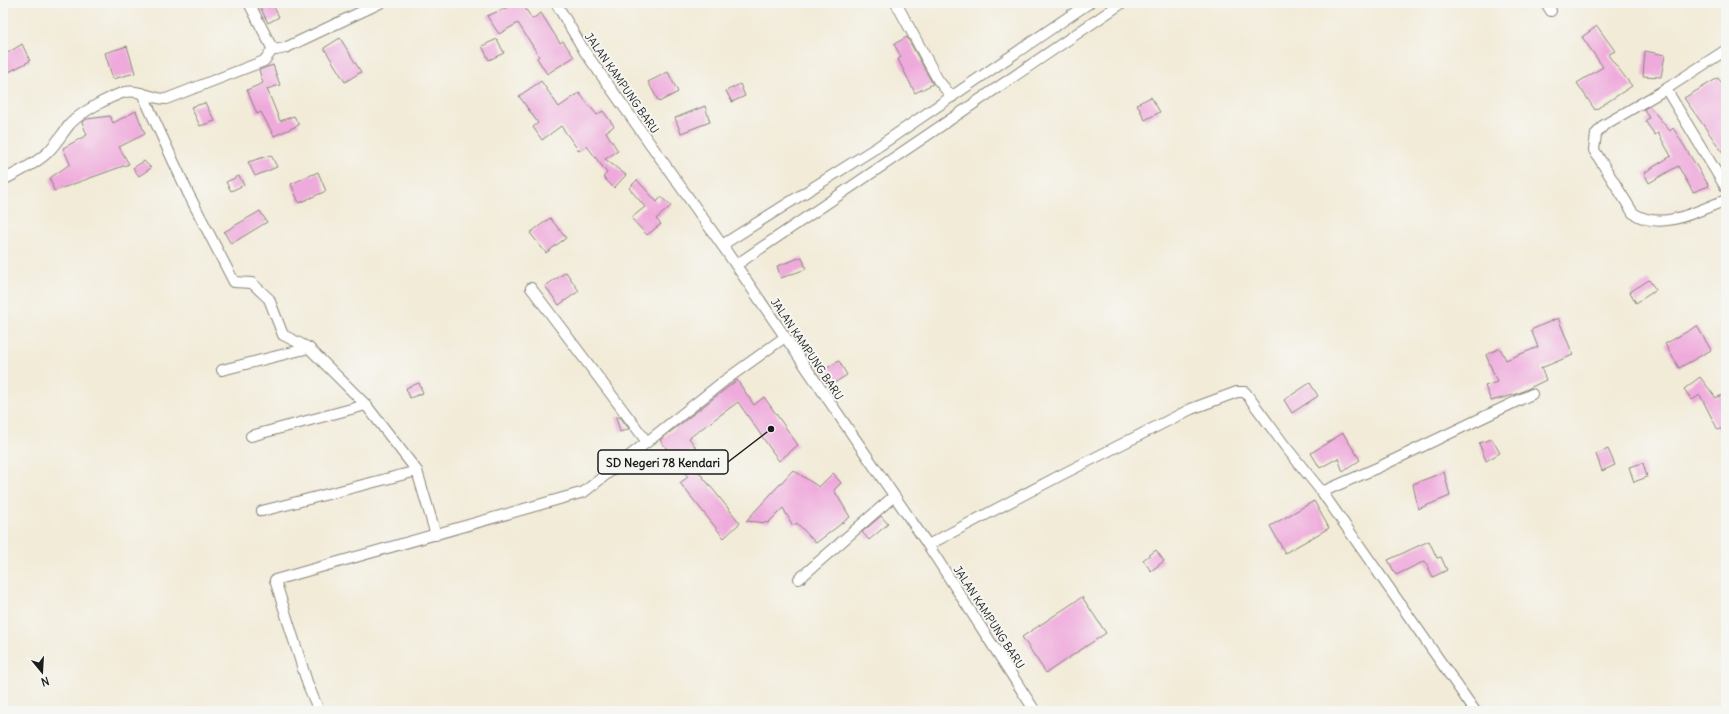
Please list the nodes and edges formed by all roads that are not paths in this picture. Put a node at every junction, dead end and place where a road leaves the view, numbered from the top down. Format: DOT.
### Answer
graph roads {
  1 [pos="249,3"];
  2 [pos="380,3"];
  3 [pos="556,3"];
  4 [pos="896,3"];
  5 [pos="1089,3"];
  6 [pos="1122,3"];
  7 [pos="1078,6"];
  8 [pos="273,49"];
  9 [pos="1726,50"];
  10 [pos="1666,89"];
  11 [pos="142,93"];
  12 [pos="952,97"];
  13 [pos="3,180"];
  14 [pos="1726,188"];
  15 [pos="1726,200"];
  16 [pos="722,245"];
  17 [pos="736,265"];
  18 [pos="531,288"];
  19 [pos="785,337"];
  20 [pos="309,348"];
  21 [pos="222,370"];
  22 [pos="1532,394"];
  23 [pos="366,405"];
  24 [pos="251,436"];
  25 [pos="648,442"];
  26 [pos="417,471"];
  27 [pos="1322,492"];
  28 [pos="894,496"];
  29 [pos="262,511"];
  30 [pos="436,535"];
  31 [pos="928,545"];
  32 [pos="799,579"];
  33 [pos="318,711"];
  34 [pos="1035,711"];
  35 [pos="1475,711"];
  1 -- 8 [label="street"];
  2 -- 8 [label="street"];
  3 -- 16 [label="street, JALAN KAMPUNG BARU"];
  4 -- 12 [label="street"];
  5 -- 7 [label="street"];
  6 -- 17 [label="street"];
  7 -- 12 [label="street"];
  8 -- 11 [label="street"];
  9 -- 10 [label="street"];
  10 -- 14 [label="street"];
  10 -- 15 [label="street"];
  11 -- 13 [label="street"];
  11 -- 20 [label="street"];
  12 -- 16 [label="street"];
  16 -- 17 [label="street, JALAN KAMPUNG BARU"];
  17 -- 19 [label="street, JALAN KAMPUNG BARU"];
  18 -- 25 [label="street"];
  19 -- 25 [label="street"];
  19 -- 28 [label="street, JALAN KAMPUNG BARU"];
  20 -- 21 [label="street"];
  20 -- 23 [label="street"];
  22 -- 27 [label="street"];
  23 -- 24 [label="street"];
  23 -- 26 [label="street"];
  25 -- 30 [label="street"];
  26 -- 29 [label="street"];
  26 -- 30 [label="street"];
  27 -- 31 [label="street"];
  27 -- 35 [label="street"];
  28 -- 31 [label="street, JALAN KAMPUNG BARU"];
  28 -- 32 [label="street"];
  30 -- 33 [label="street"];
  31 -- 34 [label="street, JALAN KAMPUNG BARU"];
}
